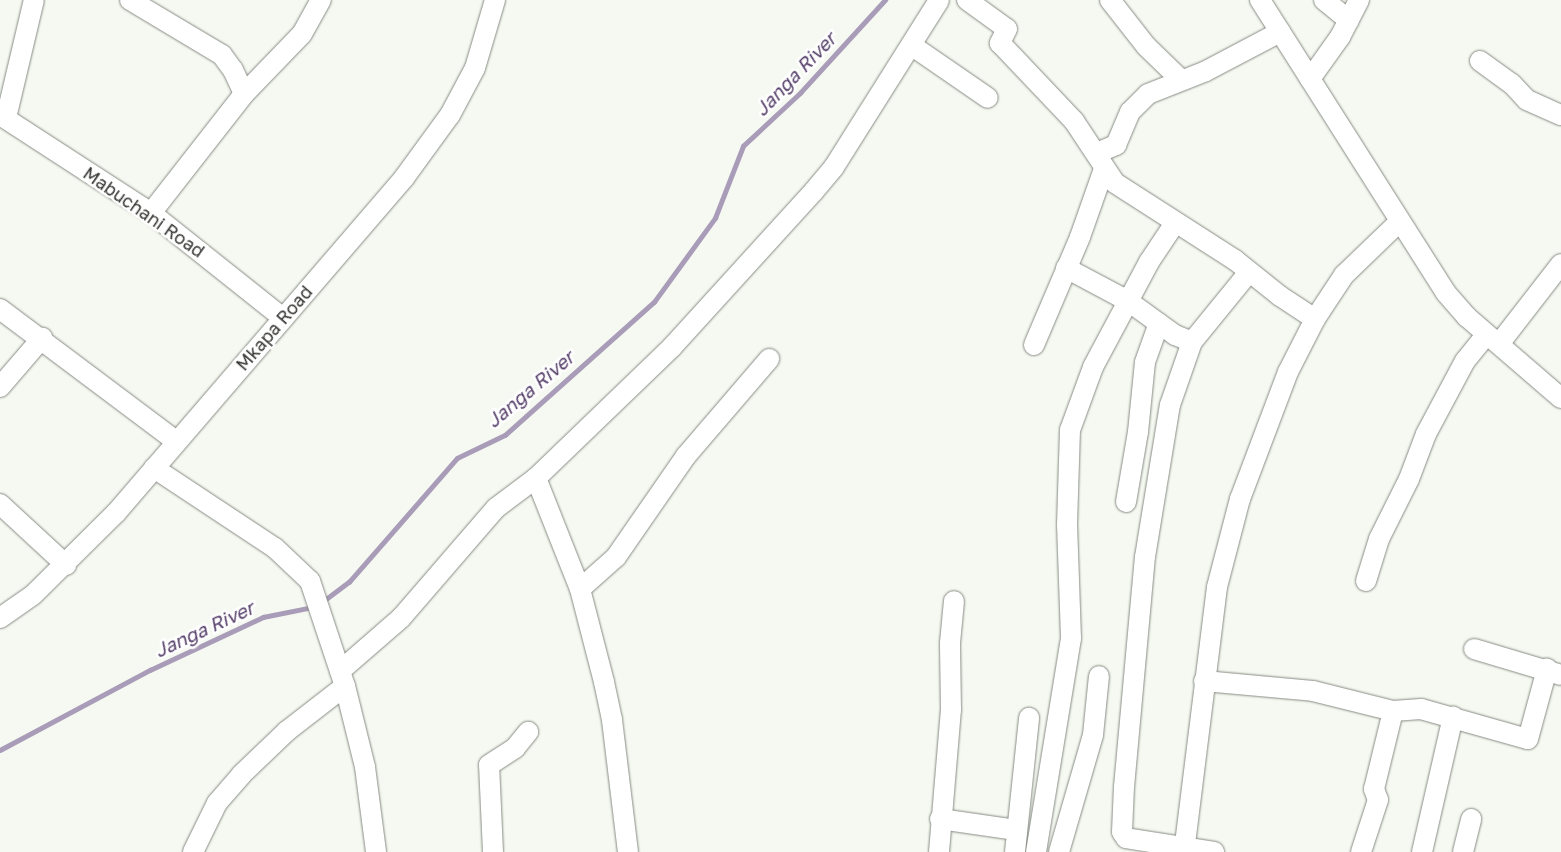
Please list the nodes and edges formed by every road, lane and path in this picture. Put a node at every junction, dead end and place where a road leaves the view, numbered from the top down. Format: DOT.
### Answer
graph roads {
  1 [pos="34,0"];
  2 [pos="130,0"];
  3 [pos="321,0"];
  4 [pos="495,0"];
  5 [pos="939,0"];
  6 [pos="967,0"];
  7 [pos="1110,0"];
  8 [pos="1260,0"];
  9 [pos="1324,0"];
  10 [pos="1359,0"];
  11 [pos="1349,20"];
  12 [pos="1280,32"];
  13 [pos="911,45"];
  14 [pos="1480,61"];
  15 [pos="1310,78"];
  16 [pos="1180,79"];
  17 [pos="244,94"];
  18 [pos="988,98"];
  19 [pos="1561,115"];
  20 [pos="3,116"];
  21 [pos="1101,161"];
  22 [pos="151,213"];
  23 [pos="1399,222"];
  24 [pos="1175,223"];
  25 [pos="1561,264"];
  26 [pos="1066,268"];
  27 [pos="1249,272"];
  28 [pos="1128,301"];
  29 [pos="0,308"];
  30 [pos="283,318"];
  31 [pos="1315,319"];
  32 [pos="1159,323"];
  33 [pos="42,338"];
  34 [pos="1493,339"];
  35 [pos="1192,342"];
  36 [pos="1034,345"];
  37 [pos="769,359"];
  38 [pos="0,386"];
  39 [pos="1561,398"];
  40 [pos="176,441"];
  41 [pos="154,468"];
  42 [pos="536,478"];
  43 [pos="1126,502"];
  44 [pos="0,504"];
  45 [pos="66,565"];
  46 [pos="1366,581"];
  47 [pos="580,589"];
  48 [pos="954,601"];
  49 [pos="0,618"];
  50 [pos="1474,650"];
  51 [pos="1554,672"];
  52 [pos="1099,676"];
  53 [pos="343,679"];
  54 [pos="1204,681"];
  55 [pos="1393,711"];
  56 [pos="1453,717"];
  57 [pos="1029,718"];
  58 [pos="528,732"];
  59 [pos="940,819"];
  60 [pos="1471,819"];
  61 [pos="1016,830"];
  62 [pos="1137,847"];
  63 [pos="1185,850"];
  64 [pos="193,852"];
  65 [pos="376,852"];
  66 [pos="493,852"];
  67 [pos="628,852"];
  68 [pos="939,852"];
  69 [pos="1015,852"];
  70 [pos="1036,852"];
  71 [pos="1059,852"];
  72 [pos="1214,852"];
  73 [pos="1361,852"];
  74 [pos="1422,852"];
  75 [pos="1463,852"];
  1 -- 20 [label="street"];
  2 -- 17 [label="street"];
  3 -- 17 [label="street"];
  4 -- 30 [label="street, Mkapa Road"];
  5 -- 13 [label="street"];
  6 -- 21 [label="street"];
  7 -- 16 [label="street"];
  8 -- 12 [label="street"];
  9 -- 11 [label="street"];
  10 -- 11 [label="street"];
  11 -- 15 [label="street"];
  12 -- 15 [label="street"];
  12 -- 16 [label="street"];
  13 -- 18 [label="street"];
  13 -- 42 [label="street"];
  14 -- 19 [label="street"];
  15 -- 23 [label="street"];
  16 -- 21 [label="street"];
  17 -- 22 [label="street"];
  20 -- 22 [label="street, Mabuchani Road"];
  21 -- 24 [label="street"];
  21 -- 26 [label="street"];
  22 -- 30 [label="street, Mabuchani Road"];
  23 -- 31 [label="street"];
  23 -- 34 [label="street"];
  24 -- 27 [label="street"];
  24 -- 28 [label="street"];
  25 -- 34 [label="street"];
  26 -- 28 [label="street"];
  26 -- 36 [label="street"];
  27 -- 31 [label="street"];
  27 -- 35 [label="street"];
  28 -- 32 [label="street"];
  28 -- 70 [label="street"];
  29 -- 33 [label="street"];
  30 -- 40 [label="street, Mkapa Road"];
  31 -- 54 [label="street"];
  32 -- 35 [label="street"];
  32 -- 43 [label="street"];
  33 -- 38 [label="street"];
  33 -- 40 [label="street"];
  34 -- 39 [label="street"];
  34 -- 46 [label="street"];
  35 -- 62 [label="street"];
  37 -- 47 [label="street"];
  40 -- 41 [label="street, Mkapa Road"];
  41 -- 45 [label="street, Mkapa Road"];
  41 -- 53 [label="street"];
  42 -- 47 [label="street"];
  42 -- 53 [label="street"];
  44 -- 45 [label="street"];
  45 -- 49 [label="street, Mkapa Road"];
  47 -- 67 [label="street"];
  48 -- 59 [label="street"];
  50 -- 51 [label="street"];
  51 -- 56 [label="street"];
  52 -- 71 [label="street"];
  53 -- 64 [label="street"];
  53 -- 65 [label="street"];
  54 -- 55 [label="street"];
  54 -- 63 [label="street"];
  55 -- 56 [label="street"];
  55 -- 73 [label="street"];
  56 -- 74 [label="street"];
  57 -- 61 [label="street"];
  58 -- 66 [label="street"];
  59 -- 61 [label="street"];
  59 -- 68 [label="street"];
  60 -- 75 [label="street"];
  61 -- 69 [label="street"];
  62 -- 63 [label="street"];
  63 -- 72 [label="street"];
}
